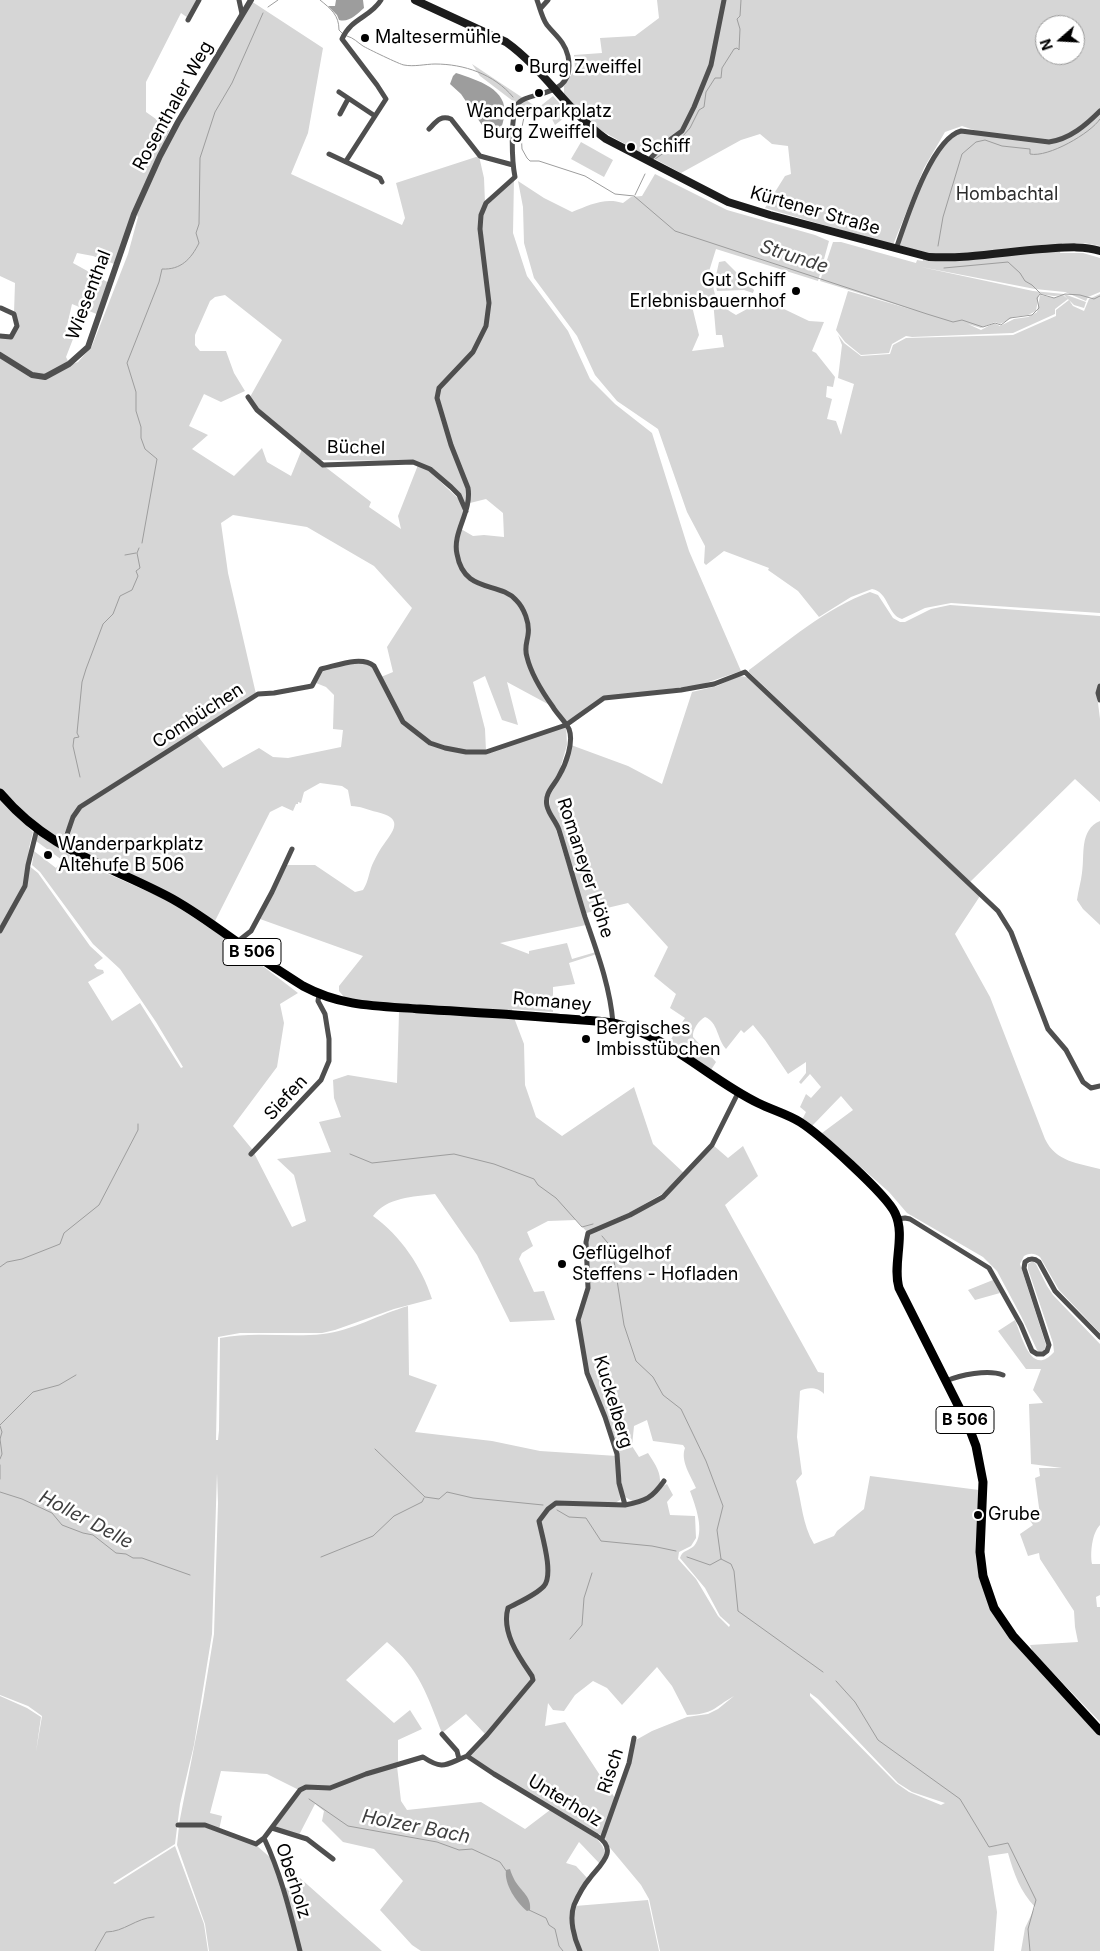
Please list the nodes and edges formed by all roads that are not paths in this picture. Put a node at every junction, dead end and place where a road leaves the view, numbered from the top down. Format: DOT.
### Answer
graph roads {
  1 [pos="199,0"];
  2 [pos="239,0"];
  3 [pos="251,0"];
  4 [pos="381,0"];
  5 [pos="415,0"];
  6 [pos="537,0"];
  7 [pos="548,0"];
  8 [pos="724,0"];
  9 [pos="540,9"];
  10 [pos="242,14"];
  11 [pos="188,20"];
  12 [pos="555,90"];
  13 [pos="338,92"];
  14 [pos="348,99"];
  15 [pos="1100,111"];
  16 [pos="340,114"];
  17 [pos="375,116"];
  18 [pos="429,129"];
  19 [pos="329,154"];
  20 [pos="346,161"];
  21 [pos="648,161"];
  22 [pos="512,165"];
  23 [pos="382,182"];
  24 [pos="134,214"];
  25 [pos="896,249"];
  26 [pos="1100,251"];
  27 [pos="1,308"];
  28 [pos="0,336"];
  29 [pos="0,356"];
  30 [pos="248,397"];
  31 [pos="467,512"];
  32 [pos="1100,686"];
  33 [pos="1100,700"];
  34 [pos="566,725"];
  35 [pos="0,793"];
  36 [pos="37,829"];
  37 [pos="62,846"];
  38 [pos="292,849"];
  39 [pos="0,931"];
  40 [pos="237,942"];
  41 [pos="319,995"];
  42 [pos="613,1023"];
  43 [pos="1100,1086"];
  44 [pos="738,1093"];
  45 [pos="251,1154"];
  46 [pos="898,1219"];
  47 [pos="1100,1337"];
  48 [pos="1003,1375"];
  49 [pos="946,1381"];
  50 [pos="664,1481"];
  51 [pos="625,1504"];
  52 [pos="1100,1731"];
  53 [pos="442,1734"];
  54 [pos="634,1738"];
  55 [pos="466,1756"];
  56 [pos="459,1759"];
  57 [pos="178,1825"];
  58 [pos="272,1828"];
  59 [pos="264,1838"];
  60 [pos="602,1839"];
  61 [pos="333,1859"];
  62 [pos="300,1951"];
  63 [pos="580,1951"];
  1 -- 11 [label="street, Rosenthaler Weg"];
  2 -- 10 [label="street"];
  3 -- 10 [label="street, Rosenthaler Weg"];
  4 -- 17 [label="street"];
  5 -- 12 [label="main road, Kürtener Straße"];
  6 -- 9 [label="street"];
  7 -- 9 [label="street"];
  8 -- 21 [label="street"];
  9 -- 12 [label="street"];
  10 -- 24 [label="street, Rosenthaler Weg"];
  12 -- 21 [label="main road, Kürtener Straße"];
  12 -- 22 [label="street"];
  13 -- 14 [label="street"];
  14 -- 16 [label="street"];
  14 -- 17 [label="street"];
  15 -- 25 [label="street"];
  17 -- 20 [label="street"];
  18 -- 22 [label="street"];
  19 -- 20 [label="street"];
  20 -- 23 [label="street"];
  21 -- 25 [label="main road, Kürtener Straße"];
  22 -- 31 [label="street"];
  24 -- 29 [label="street, Wiesenthal"];
  25 -- 26 [label="main road, Kürtener Straße"];
  27 -- 28 [label="street"];
  30 -- 31 [label="street, Büchel"];
  31 -- 34 [label="street"];
  32 -- 33 [label="street"];
  34 -- 37 [label="street, Combüchen"];
  34 -- 42 [label="street, Romaneyer Höhe"];
  34 -- 43 [label="street"];
  35 -- 36 [label="main road, B 506"];
  36 -- 37 [label="main road, B 506"];
  36 -- 39 [label="street"];
  37 -- 40 [label="main road, B 506"];
  38 -- 40 [label="street"];
  40 -- 41 [label="main road, B 506"];
  41 -- 42 [label="main road, Romaney / B 506"];
  41 -- 45 [label="street, Siefen"];
  42 -- 44 [label="main road, Romaney / B 506"];
  44 -- 46 [label="main road, Romaney / B 506"];
  44 -- 51 [label="street, Kuckelberg"];
  46 -- 47 [label="street"];
  46 -- 49 [label="main road, B 506"];
  48 -- 49 [label="street"];
  49 -- 52 [label="main road, B 506"];
  50 -- 51 [label="street"];
  51 -- 55 [label="street"];
  53 -- 56 [label="street"];
  54 -- 60 [label="street, Risch"];
  55 -- 56 [label="street"];
  55 -- 60 [label="street, Unterholz"];
  56 -- 58 [label="street"];
  57 -- 59 [label="street, Oberholz"];
  58 -- 59 [label="street"];
  58 -- 61 [label="street, Oberholz"];
  59 -- 62 [label="street, Oberholz"];
  60 -- 63 [label="street, Unterholz"];
}
